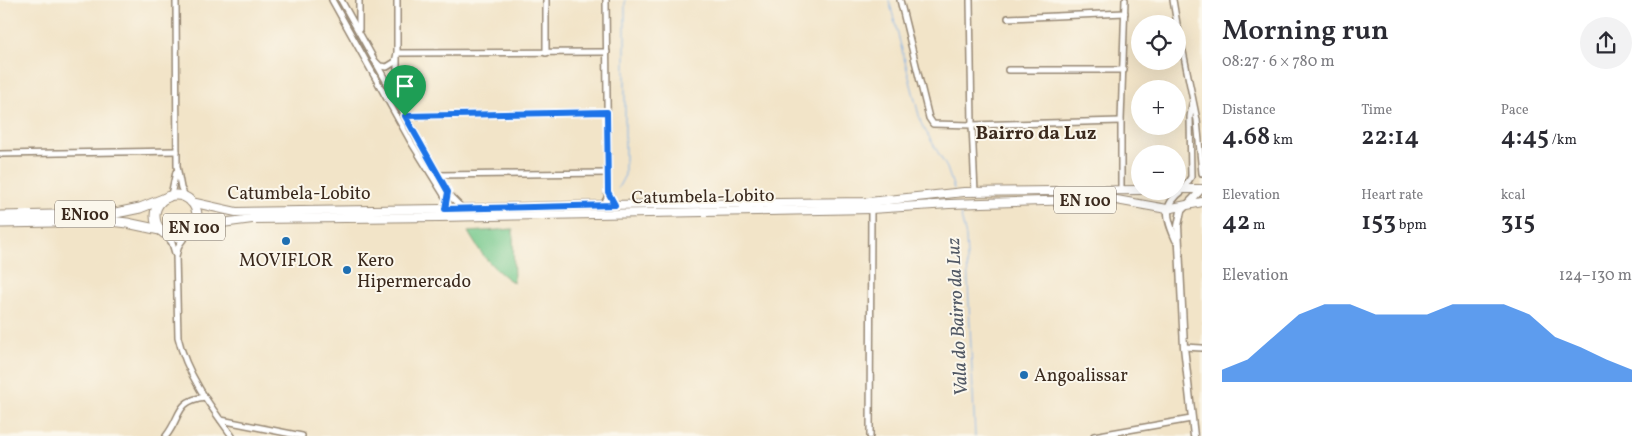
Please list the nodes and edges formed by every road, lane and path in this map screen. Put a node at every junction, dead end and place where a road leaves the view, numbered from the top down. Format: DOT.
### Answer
graph roads {
  1 [pos="176,0"];
  2 [pos="332,0"];
  3 [pos="341,0"];
  4 [pos="359,0"];
  5 [pos="397,0"];
  6 [pos="546,0"];
  7 [pos="606,0"];
  8 [pos="900,0"];
  9 [pos="970,0"];
  10 [pos="1125,0"];
  11 [pos="1173,0"];
  12 [pos="1125,13"];
  13 [pos="1175,15"];
  14 [pos="1008,18"];
  15 [pos="359,32"];
  16 [pos="546,52"];
  17 [pos="607,52"];
  18 [pos="397,53"];
  19 [pos="374,60"];
  20 [pos="1008,70"];
  21 [pos="1124,70"];
  22 [pos="1186,70"];
  23 [pos="397,101"];
  24 [pos="1192,101"];
  25 [pos="607,112"];
  26 [pos="405,116"];
  27 [pos="1121,121"];
  28 [pos="972,125"];
  29 [pos="177,151"];
  30 [pos="0,154"];
  31 [pos="177,166"];
  32 [pos="608,173"];
  33 [pos="1202,173"];
  34 [pos="438,175"];
  35 [pos="1186,183"];
  36 [pos="1202,188"];
  37 [pos="1186,189"];
  38 [pos="1121,190"];
  39 [pos="1131,190"];
  40 [pos="448,192"];
  41 [pos="608,192"];
  42 [pos="975,192"];
  43 [pos="169,196"];
  44 [pos="188,200"];
  45 [pos="447,200"];
  46 [pos="1172,200"];
  47 [pos="1202,202"];
  48 [pos="603,205"];
  49 [pos="615,205"];
  50 [pos="1186,206"];
  51 [pos="462,208"];
  52 [pos="445,209"];
  53 [pos="871,209"];
  54 [pos="1167,209"];
  55 [pos="0,216"];
  56 [pos="0,223"];
  57 [pos="162,232"];
  58 [pos="188,233"];
  59 [pos="1178,243"];
  60 [pos="176,256"];
  61 [pos="1184,348"];
  62 [pos="1202,348"];
  63 [pos="205,397"];
  64 [pos="1191,419"];
  65 [pos="220,420"];
  66 [pos="166,436"];
  67 [pos="232,436"];
  68 [pos="302,436"];
  69 [pos="870,436"];
  70 [pos="1094,436"];
  71 [pos="1194,436"];
  1 -- 29 [label="street"];
  2 -- 45 [label="street"];
  3 -- 15 [label="street"];
  4 -- 15 [label="street"];
  5 -- 18 [label="street"];
  6 -- 16 [label="street"];
  7 -- 17 [label="street"];
  8 -- 28 [label="street"];
  9 -- 28 [label="street"];
  10 -- 12 [label="street"];
  11 -- 13 [label="street"];
  12 -- 14 [label="street"];
  12 -- 21 [label="street"];
  15 -- 19 [label="street"];
  16 -- 17 [label="street"];
  16 -- 18 [label="street"];
  17 -- 25 [label="street"];
  18 -- 19 [label="street"];
  18 -- 23 [label="street"];
  19 -- 23 [label="street"];
  20 -- 21 [label="street"];
  21 -- 27 [label="street"];
  22 -- 24 [label="street"];
  23 -- 26 [label="street"];
  24 -- 33 [label="street"];
  24 -- 35 [label="street"];
  25 -- 26 [label="street"];
  25 -- 32 [label="street"];
  26 -- 34 [label="street"];
  27 -- 28 [label="street"];
  27 -- 38 [label="street"];
  28 -- 42 [label="street"];
  29 -- 30 [label="street"];
  29 -- 31 [label="street"];
  31 -- 43 [label="street"];
  31 -- 44 [label="street"];
  32 -- 34 [label="street"];
  32 -- 41 [label="street"];
  34 -- 40 [label="street"];
  36 -- 37 [label="main road"];
  36 -- 50 [label="street"];
  38 -- 39 [label="main road, EN 100"];
  38 -- 42 [label="main road, EN 100"];
  40 -- 45 [label="street"];
  40 -- 51 [label="street"];
  41 -- 48 [label="street"];
  41 -- 49 [label="street"];
  42 -- 49 [label="main road, Catumbela-Lobito / EN 100"];
  43 -- 44 [label="highway, EN 100"];
  43 -- 55 [label="highway, EN100"];
  43 -- 57 [label="highway, EN 100"];
  44 -- 52 [label="main road, Catumbela-Lobito / EN 100"];
  44 -- 58 [label="highway, EN 100"];
  45 -- 52 [label="street"];
  46 -- 54 [label="street"];
  47 -- 50 [label="main road, EN 100"];
  48 -- 49 [label="main road, Catumbela-Lobito / EN 100"];
  48 -- 51 [label="main road, Catumbela-Lobito / EN 100"];
  50 -- 54 [label="main road, EN 100"];
  50 -- 59 [label="street"];
  51 -- 52 [label="main road, Catumbela-Lobito / EN 100"];
  53 -- 54 [label="main road, Catumbela-Lobito / EN 100"];
  53 -- 58 [label="main road, Catumbela-Lobito / EN 100"];
  53 -- 69 [label="street"];
  54 -- 59 [label="street"];
  56 -- 57 [label="highway, EN100"];
  57 -- 58 [label="highway, EN 100"];
  57 -- 60 [label="street"];
  58 -- 60 [label="street"];
  59 -- 61 [label="street"];
  60 -- 63 [label="street"];
  61 -- 62 [label="street"];
  61 -- 64 [label="street"];
  63 -- 65 [label="street"];
  63 -- 66 [label="street"];
  64 -- 70 [label="street"];
  64 -- 71 [label="street"];
  65 -- 67 [label="street"];
  65 -- 68 [label="street"];
}
